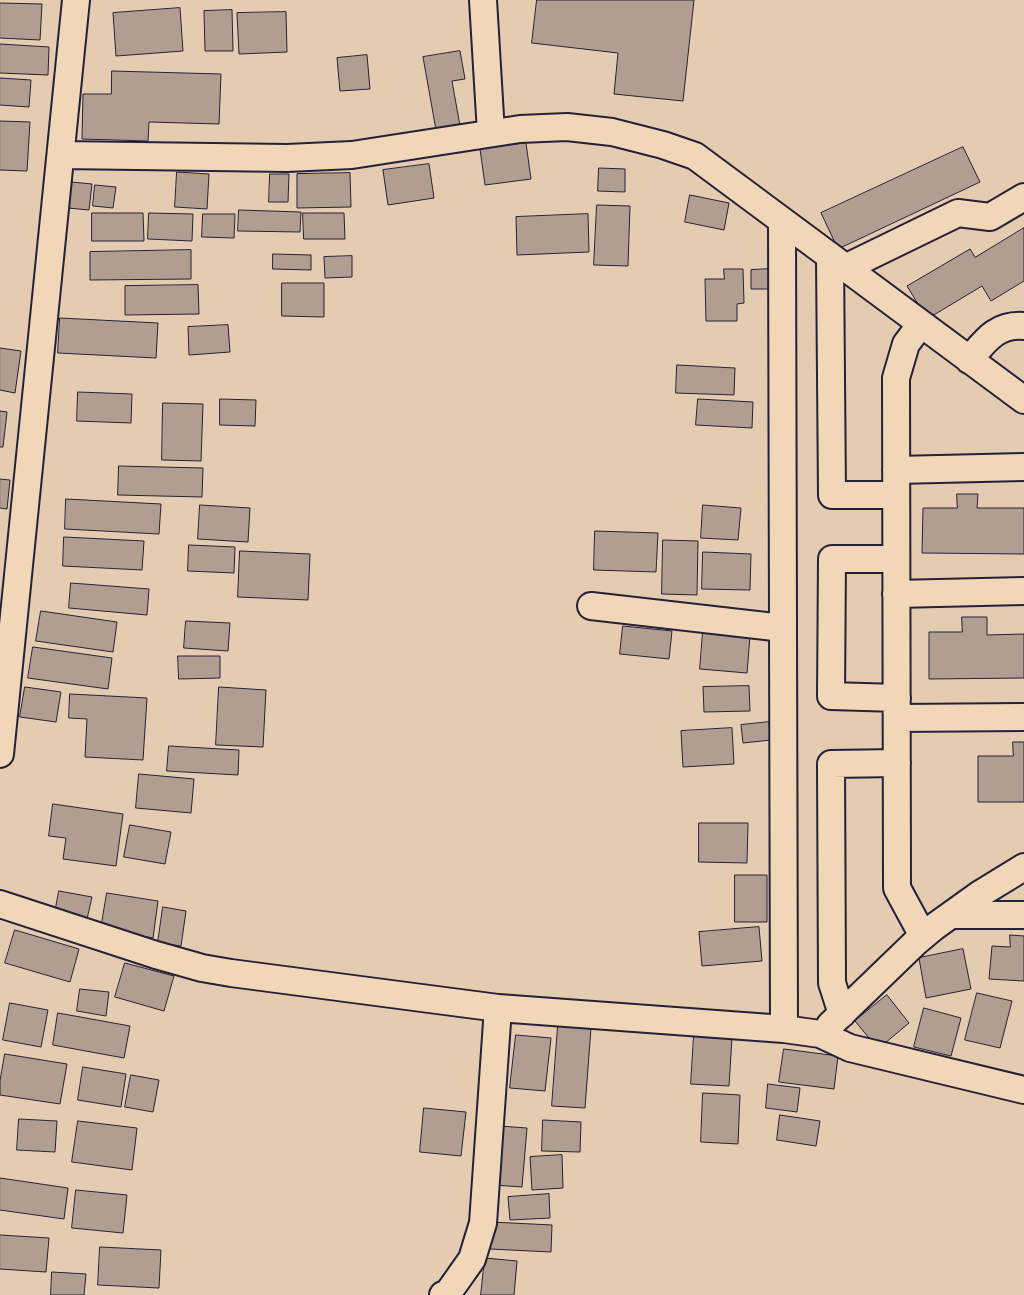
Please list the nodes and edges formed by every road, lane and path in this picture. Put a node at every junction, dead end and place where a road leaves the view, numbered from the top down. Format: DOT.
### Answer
graph roads {
  1 [pos="76,0"];
  2 [pos="483,0"];
  3 [pos="491,133"];
  4 [pos="61,155"];
  5 [pos="1024,197"];
  6 [pos="782,222"];
  7 [pos="838,263"];
  8 [pos="921,324"];
  9 [pos="1024,326"];
  10 [pos="969,360"];
  11 [pos="1024,400"];
  12 [pos="1024,467"];
  13 [pos="896,482"];
  14 [pos="896,559"];
  15 [pos="1024,591"];
  16 [pos="896,594"];
  17 [pos="591,606"];
  18 [pos="783,628"];
  19 [pos="897,708"];
  20 [pos="1024,717"];
  21 [pos="0,754"];
  22 [pos="897,763"];
  23 [pos="1024,867"];
  24 [pos="0,904"];
  25 [pos="953,915"];
  26 [pos="1024,915"];
  27 [pos="923,936"];
  28 [pos="498,1008"];
  29 [pos="842,1014"];
  30 [pos="784,1029"];
  31 [pos="820,1034"];
  32 [pos="1024,1090"];
  33 [pos="443,1295"];
  1 -- 4 [label="street"];
  2 -- 3 [label="street"];
  3 -- 4 [label="street"];
  3 -- 6 [label="street"];
  4 -- 21 [label="street"];
  5 -- 7 [label="street"];
  6 -- 7 [label="street"];
  6 -- 18 [label="street"];
  7 -- 8 [label="street"];
  7 -- 13 [label="street"];
  8 -- 10 [label="street"];
  8 -- 13 [label="street"];
  9 -- 10 [label="street"];
  10 -- 11 [label="street"];
  12 -- 13 [label="street"];
  13 -- 14 [label="street"];
  14 -- 16 [label="street"];
  14 -- 19 [label="street"];
  15 -- 16 [label="street"];
  16 -- 19 [label="street"];
  17 -- 18 [label="street"];
  18 -- 30 [label="street"];
  19 -- 20 [label="street"];
  19 -- 22 [label="street"];
  22 -- 27 [label="street"];
  22 -- 29 [label="street"];
  23 -- 25 [label="street"];
  24 -- 28 [label="street"];
  25 -- 26 [label="street"];
  25 -- 27 [label="street"];
  27 -- 29 [label="street"];
  28 -- 30 [label="street"];
  28 -- 33 [label="street"];
  29 -- 31 [label="street"];
  30 -- 31 [label="street"];
  31 -- 32 [label="street"];
}
